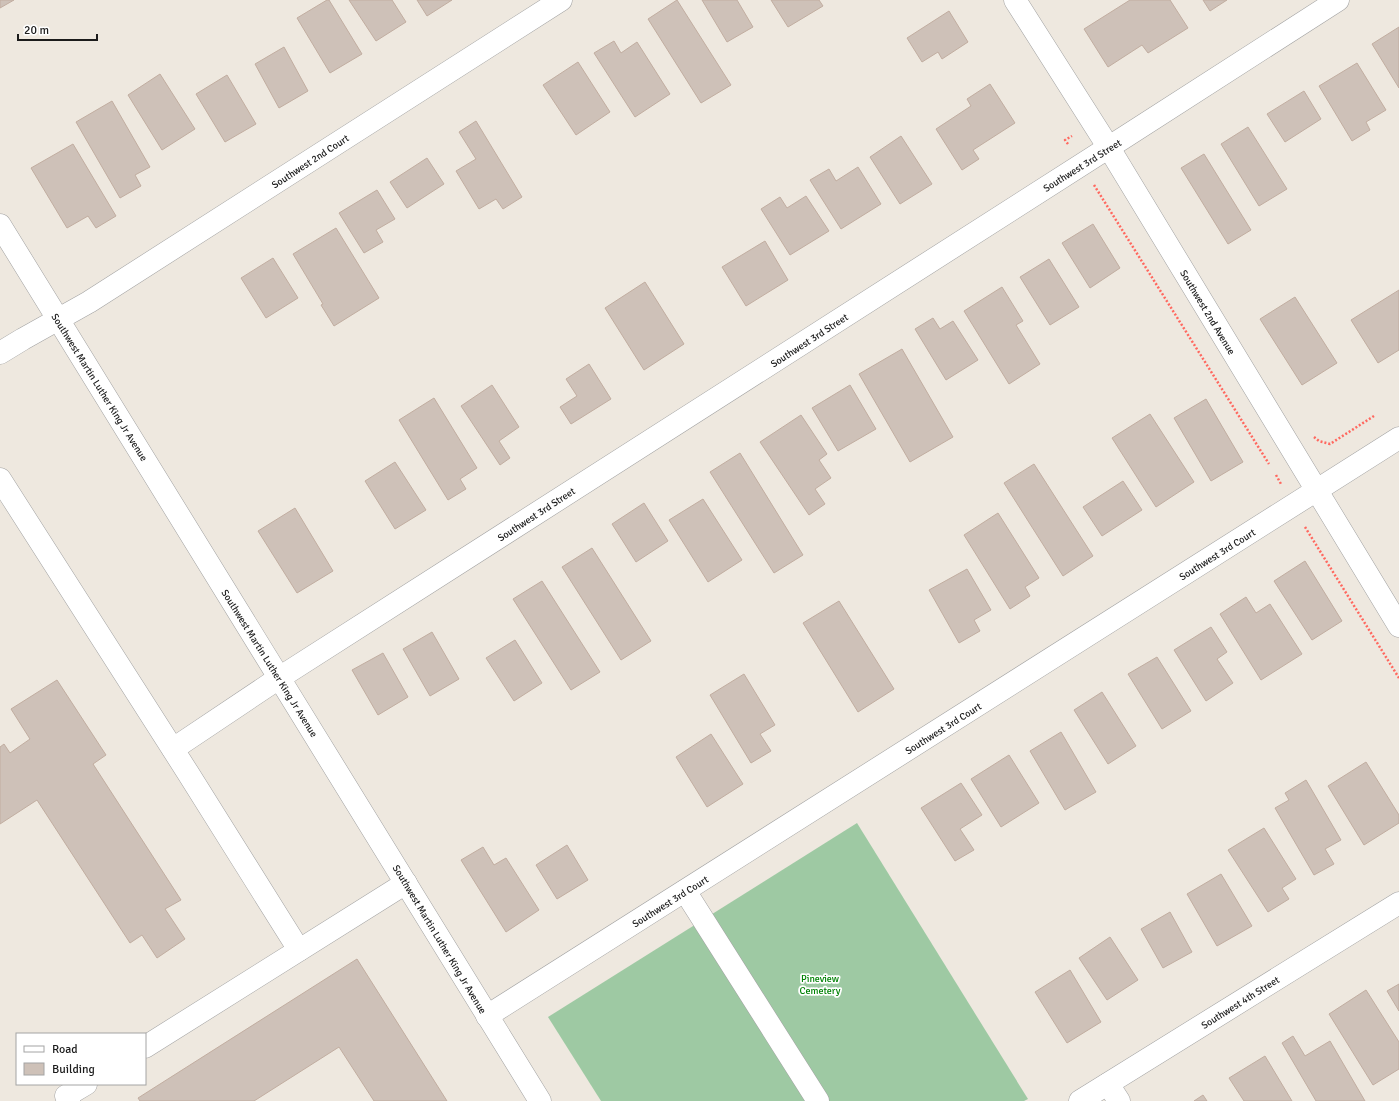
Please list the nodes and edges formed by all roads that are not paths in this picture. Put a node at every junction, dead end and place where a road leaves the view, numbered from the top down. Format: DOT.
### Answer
graph roads {
  1 [pos="561,0"];
  2 [pos="1014,0"];
  3 [pos="1338,0"];
  4 [pos="1109,148"];
  5 [pos="0,225"];
  6 [pos="59,320"];
  7 [pos="0,353"];
  8 [pos="1399,438"];
  9 [pos="0,479"];
  10 [pos="1316,491"];
  11 [pos="1399,626"];
  12 [pos="279,678"];
  13 [pos="173,749"];
  14 [pos="406,883"];
  15 [pos="685,891"];
  16 [pos="1399,902"];
  17 [pos="299,950"];
  18 [pos="487,1016"];
  19 [pos="146,1046"];
  20 [pos="84,1085"];
  21 [pos="1113,1092"];
  22 [pos="69,1101"];
  23 [pos="540,1101"];
  24 [pos="818,1101"];
  25 [pos="1080,1101"];
  1 -- 6 [label="street, Southwest 2nd Court"];
  2 -- 4 [label="street, Southwest 2nd Avenue"];
  3 -- 4 [label="street, Southwest 3rd Street"];
  4 -- 10 [label="street, Southwest 2nd Avenue"];
  4 -- 12 [label="street, Southwest 3rd Street"];
  5 -- 6 [label="street, Southwest Martin Luther King Jr Avenue"];
  6 -- 7 [label="street, Southwest 2nd Court"];
  6 -- 12 [label="street, Southwest Martin Luther King Jr Avenue"];
  8 -- 10 [label="street, Southwest 3rd Court"];
  9 -- 13 [label="street"];
  10 -- 11 [label="street, Southwest 2nd Avenue"];
  10 -- 15 [label="street, Southwest 3rd Court"];
  12 -- 13 [label="street, Southwest 3rd Street"];
  12 -- 14 [label="street, Southwest Martin Luther King Jr Avenue"];
  13 -- 17 [label="street"];
  14 -- 17 [label="street"];
  14 -- 18 [label="street, Southwest Martin Luther King Jr Avenue"];
  15 -- 18 [label="street, Southwest 3rd Court"];
  15 -- 24 [label="street"];
  16 -- 21 [label="street, Southwest 4th Street"];
  17 -- 19 [label="street"];
  18 -- 23 [label="street, Southwest Martin Luther King Jr Avenue"];
  20 -- 22 [label="street"];
  21 -- 25 [label="street, Southwest 4th Street"];
}
